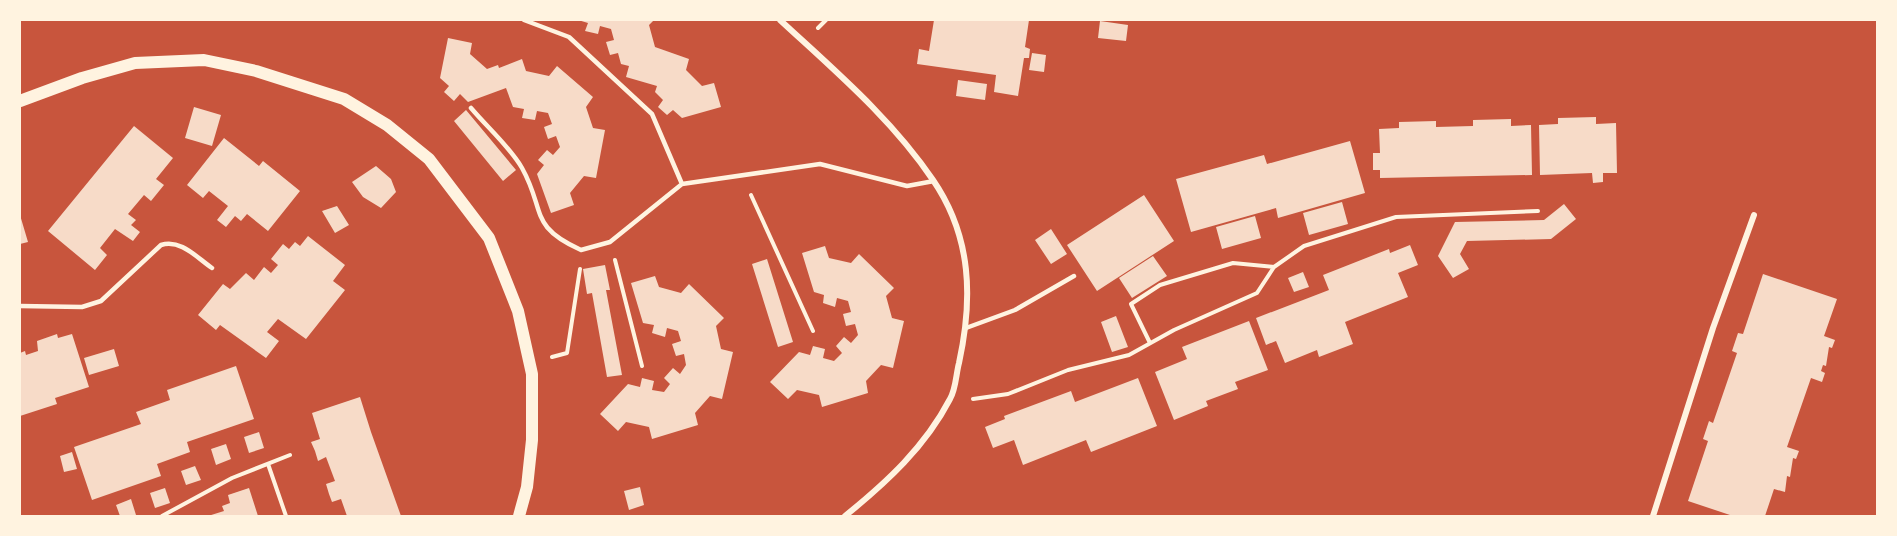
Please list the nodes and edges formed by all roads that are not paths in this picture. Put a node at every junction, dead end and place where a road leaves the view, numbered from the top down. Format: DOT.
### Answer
graph roads {
  1 [pos="524,20"];
  2 [pos="780,20"];
  3 [pos="20,101"];
  4 [pos="471,108"];
  5 [pos="934,181"];
  6 [pos="682,184"];
  7 [pos="1754,215"];
  8 [pos="212,268"];
  9 [pos="1074,276"];
  10 [pos="20,306"];
  11 [pos="966,328"];
  12 [pos="519,516"];
  13 [pos="845,516"];
  14 [pos="1653,516"];
  1 -- 6 [label="lane"];
  2 -- 5 [label="street"];
  3 -- 12 [label="main road"];
  4 -- 6 [label="lane"];
  5 -- 6 [label="lane"];
  5 -- 11 [label="street"];
  7 -- 14 [label="street"];
  8 -- 10 [label="lane"];
  9 -- 11 [label="lane"];
  11 -- 13 [label="street"];
}
